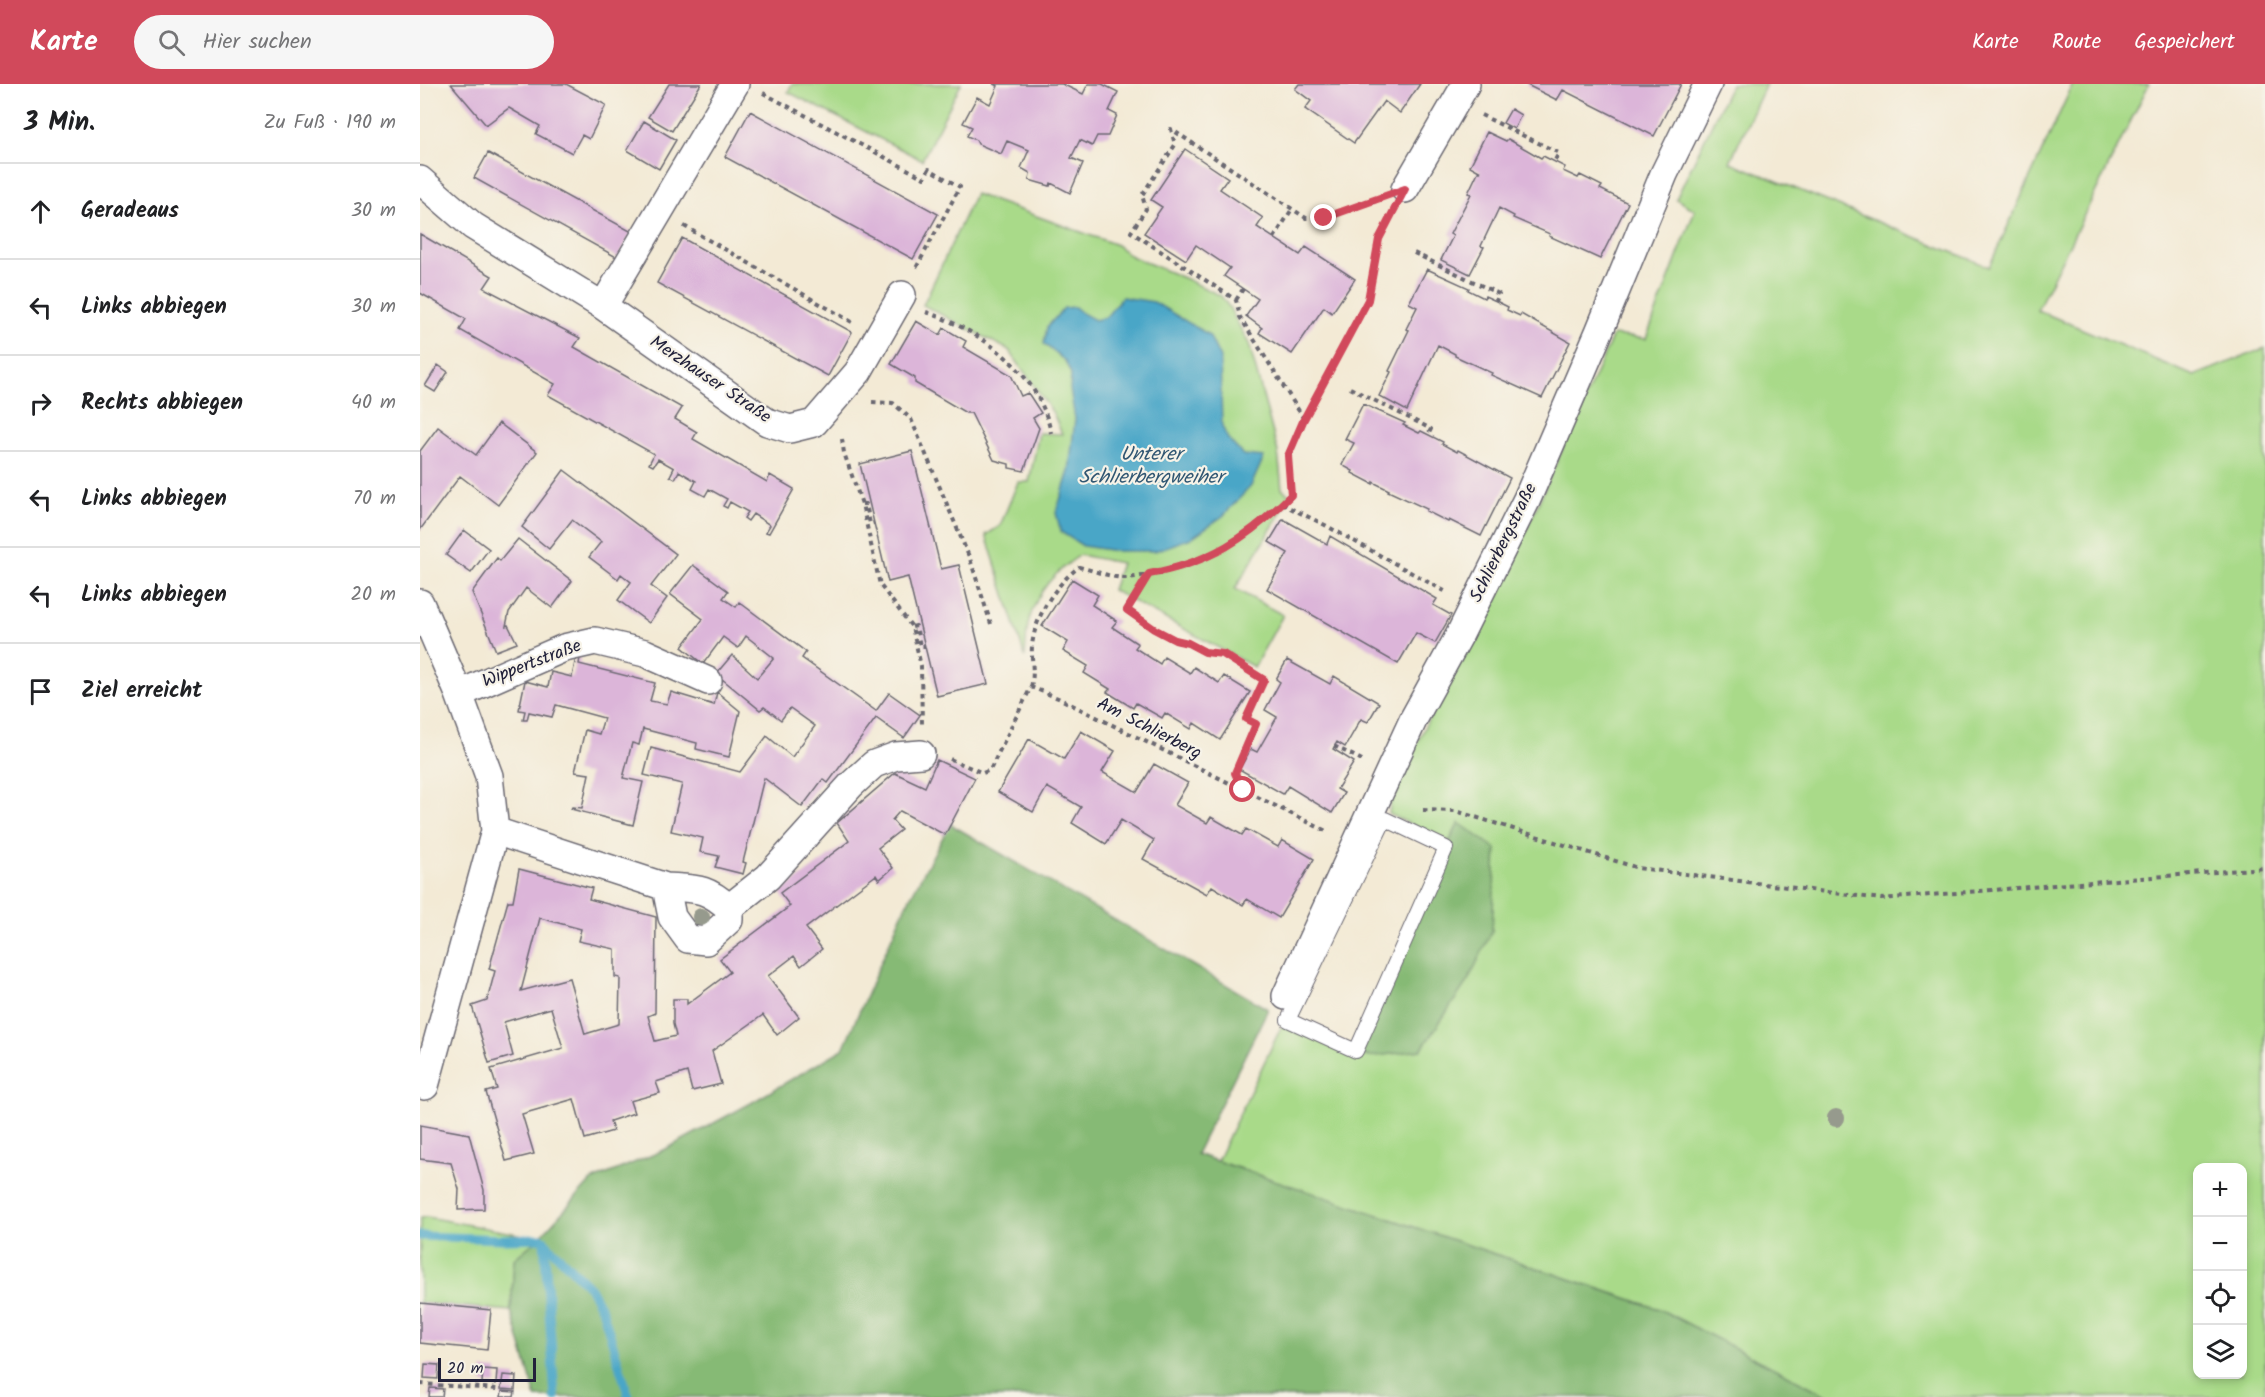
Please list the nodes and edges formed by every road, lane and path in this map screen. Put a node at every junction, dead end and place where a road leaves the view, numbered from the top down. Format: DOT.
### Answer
graph roads {
  1 [pos="1466,84"];
  2 [pos="1708,84"];
  3 [pos="746,87"];
  4 [pos="1503,125"];
  5 [pos="1554,162"];
  6 [pos="420,180"];
  7 [pos="1405,189"];
  8 [pos="1292,209"];
  9 [pos="660,213"];
  10 [pos="1274,238"];
  11 [pos="1414,253"];
  12 [pos="1243,289"];
  13 [pos="902,296"];
  14 [pos="1236,300"];
  15 [pos="1496,301"];
  16 [pos="603,306"];
  17 [pos="878,337"];
  18 [pos="1350,388"];
  19 [pos="836,399"];
  20 [pos="1304,419"];
  21 [pos="1051,433"];
  22 [pos="1428,435"];
  23 [pos="862,504"];
  24 [pos="1282,504"];
  25 [pos="874,523"];
  26 [pos="1149,574"];
  27 [pos="1448,593"];
  28 [pos="420,603"];
  29 [pos="992,624"];
  30 [pos="912,627"];
  31 [pos="925,646"];
  32 [pos="708,681"];
  33 [pos="1031,687"];
  34 [pos="459,694"];
  35 [pos="923,718"];
  36 [pos="921,754"];
  37 [pos="970,769"];
  38 [pos="1243,790"];
  39 [pos="1375,807"];
  40 [pos="495,831"];
  41 [pos="1356,847"];
  42 [pos="2265,868"];
  43 [pos="666,887"];
  44 [pos="729,909"];
  45 [pos="1291,998"];
  46 [pos="425,1086"];
  47 [pos="420,1384"];
  48 [pos="498,1389"];
  1 -- 7 [label="street"];
  2 -- 39 [label="street, Schlierbergstraße"];
  3 -- 9 [label="street"];
  3 -- 13 [label="path"];
  4 -- 5 [label="path"];
  6 -- 16 [label="street, Merzhauser Straße"];
  7 -- 8 [label="path"];
  7 -- 20 [label="path"];
  8 -- 10 [label="path"];
  8 -- 14 [label="path"];
  9 -- 16 [label="street"];
  9 -- 17 [label="path"];
  11 -- 15 [label="path"];
  12 -- 14 [label="path"];
  13 -- 17 [label="street, Merzhauser Straße"];
  13 -- 21 [label="path"];
  14 -- 20 [label="path"];
  16 -- 19 [label="street, Merzhauser Straße"];
  17 -- 19 [label="street, Merzhauser Straße"];
  18 -- 22 [label="path"];
  19 -- 23 [label="path"];
  19 -- 29 [label="path"];
  20 -- 24 [label="path"];
  23 -- 25 [label="path"];
  23 -- 30 [label="path"];
  24 -- 26 [label="path"];
  24 -- 27 [label="path"];
  26 -- 33 [label="path"];
  26 -- 38 [label="path"];
  28 -- 34 [label="street, Wippertstraße"];
  30 -- 31 [label="path"];
  30 -- 35 [label="path"];
  32 -- 34 [label="street, Wippertstraße"];
  33 -- 37 [label="path"];
  33 -- 38 [label="path, Am Schlierberg"];
  34 -- 40 [label="street, Wippertstraße"];
  36 -- 44 [label="street"];
  38 -- 41 [label="path, Am Schlierberg"];
  39 -- 41 [label="street, Schlierbergstraße"];
  39 -- 42 [label="path"];
  40 -- 43 [label="street"];
  40 -- 46 [label="street, Wippertstraße"];
  41 -- 45 [label="street, Schlierbergstraße"];
  43 -- 44 [label="street"];
  43 -- 44 [label="street"];
  45 -- 45 [label="lane"];
  47 -- 48 [label="path"];
}
